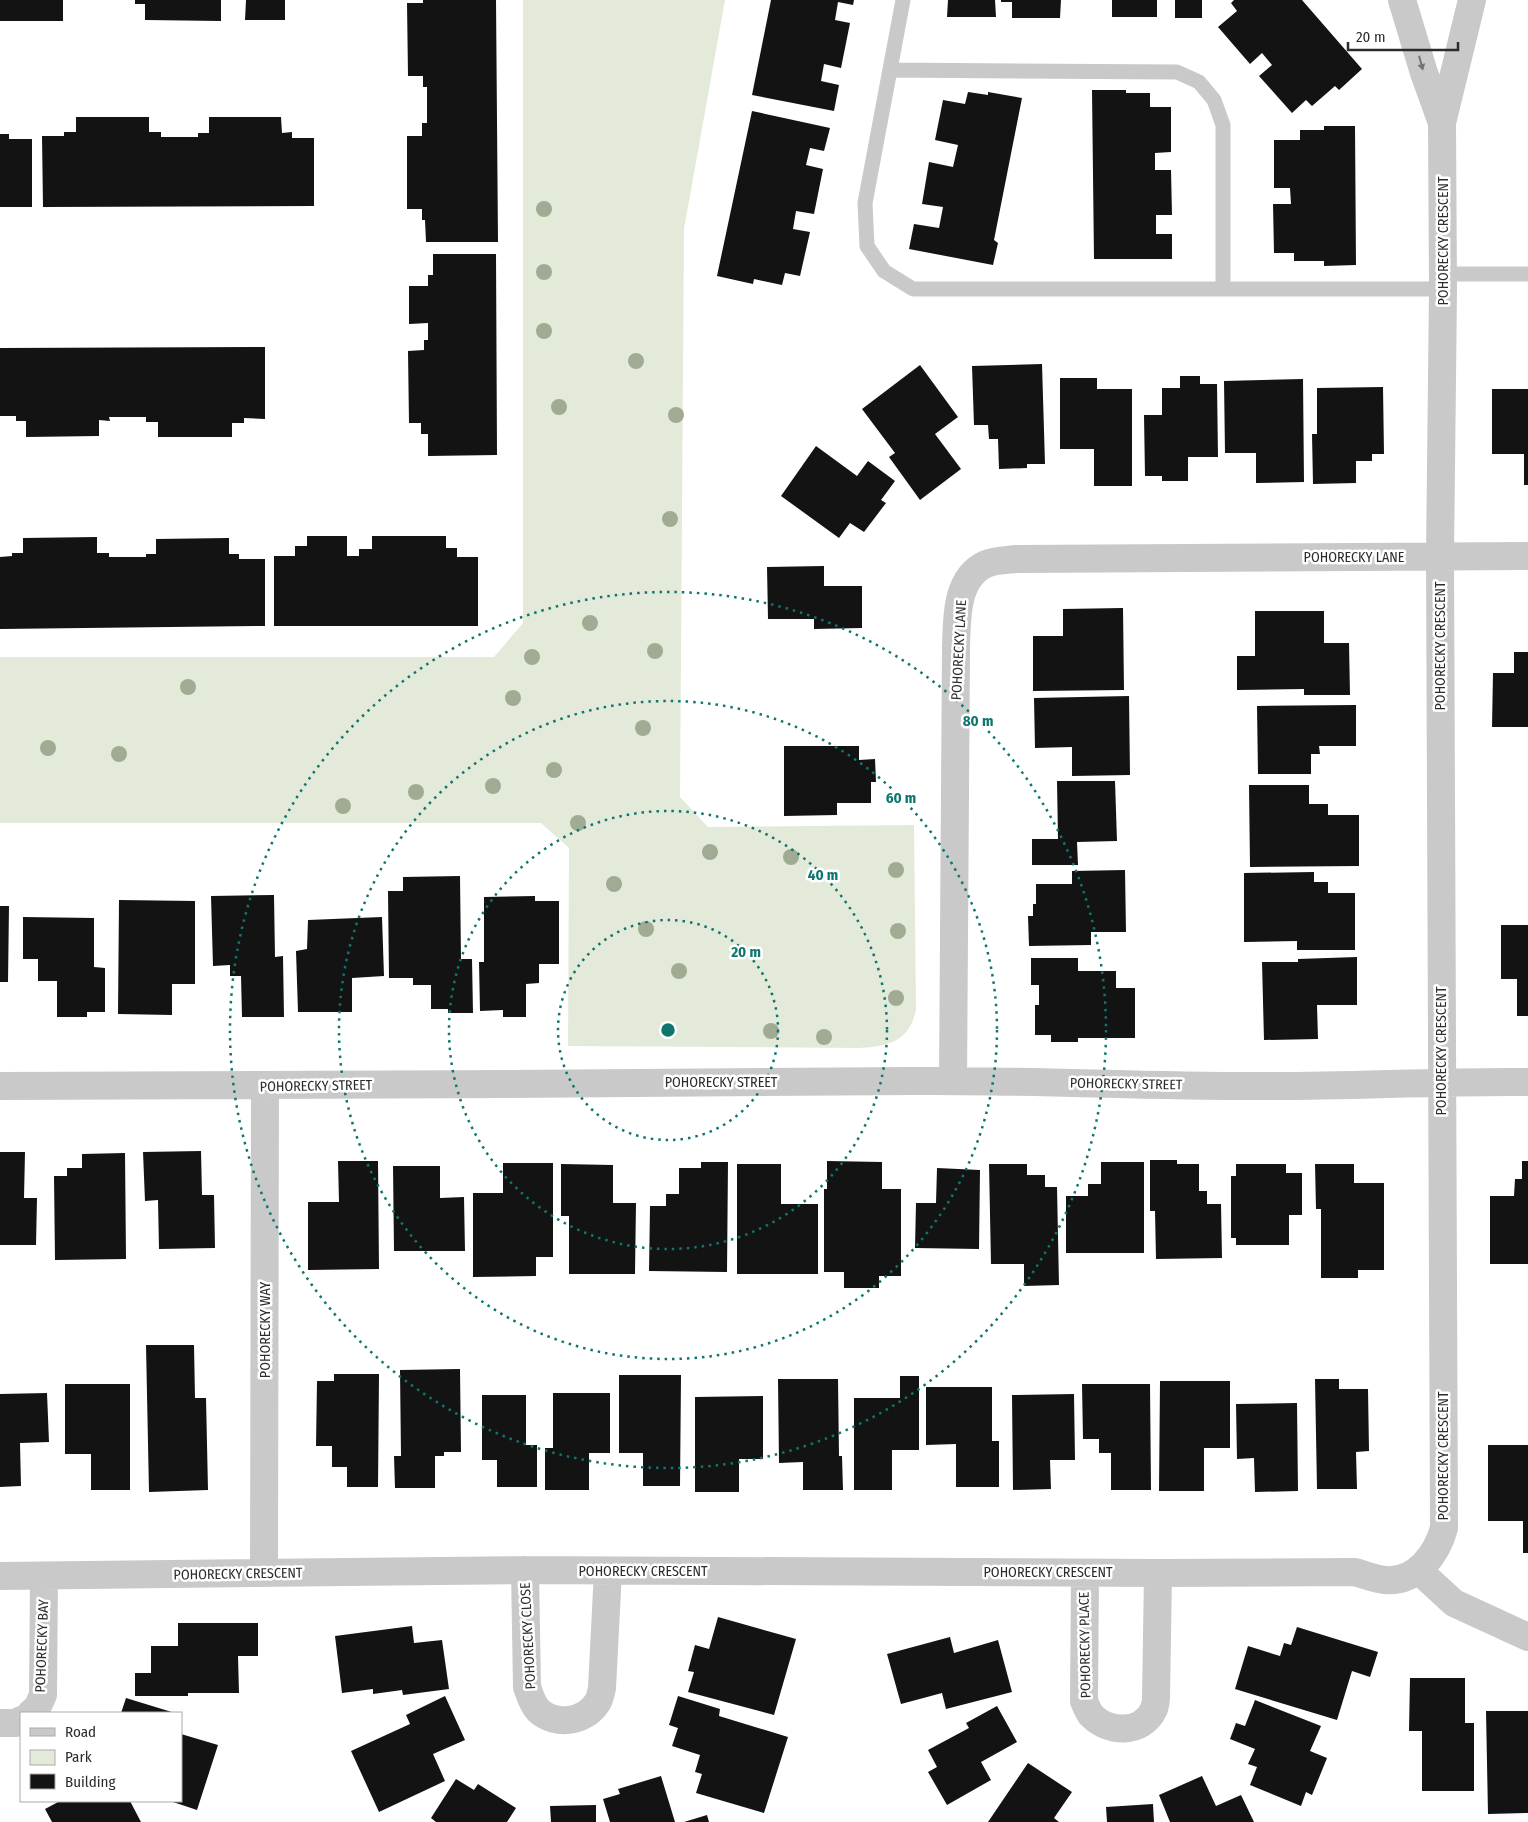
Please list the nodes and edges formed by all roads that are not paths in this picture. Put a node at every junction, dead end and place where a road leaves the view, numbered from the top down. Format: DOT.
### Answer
graph roads {
  1 [pos="903,0"];
  2 [pos="1402,0"];
  3 [pos="1472,0"];
  4 [pos="890,70"];
  5 [pos="1442,123"];
  6 [pos="1528,274"];
  7 [pos="1443,282"];
  8 [pos="1223,289"];
  9 [pos="1440,556"];
  10 [pos="1528,556"];
  11 [pos="953,1081"];
  12 [pos="1441,1081"];
  13 [pos="1528,1082"];
  14 [pos="0,1086"];
  15 [pos="265,1087"];
  16 [pos="525,1570"];
  17 [pos="1418,1570"];
  18 [pos="608,1572"];
  19 [pos="264,1573"];
  20 [pos="1085,1573"];
  21 [pos="1158,1573"];
  22 [pos="0,1576"];
  23 [pos="44,1576"];
  24 [pos="1528,1637"];
  25 [pos="32,1712"];
  26 [pos="20,1721"];
  27 [pos="0,1723"];
  1 -- 4 [label="lane"];
  2 -- 5 [label="street, POHORECKY CRESCENT, one-way"];
  3 -- 5 [label="street, POHORECKY CRESCENT"];
  4 -- 8 [label="lane"];
  4 -- 8 [label="lane"];
  5 -- 7 [label="street, POHORECKY CRESCENT"];
  6 -- 7 [label="lane"];
  7 -- 8 [label="lane"];
  7 -- 9 [label="street, POHORECKY CRESCENT"];
  9 -- 10 [label="street, POHORECKY LANE"];
  9 -- 11 [label="street, POHORECKY LANE"];
  9 -- 12 [label="street, POHORECKY CRESCENT"];
  11 -- 12 [label="street, POHORECKY STREET"];
  11 -- 15 [label="street, POHORECKY STREET"];
  12 -- 13 [label="street, POHORECKY STREET"];
  12 -- 17 [label="street, POHORECKY CRESCENT"];
  14 -- 15 [label="street, POHORECKY STREET"];
  15 -- 19 [label="street, POHORECKY WAY"];
  16 -- 18 [label="street, POHORECKY CRESCENT"];
  16 -- 18 [label="street, POHORECKY CLOSE"];
  16 -- 19 [label="street, POHORECKY CRESCENT"];
  17 -- 21 [label="street, POHORECKY CRESCENT"];
  17 -- 24 [label="street"];
  18 -- 20 [label="street, POHORECKY CRESCENT"];
  19 -- 23 [label="street, POHORECKY CRESCENT"];
  20 -- 21 [label="street, POHORECKY CRESCENT"];
  20 -- 21 [label="street, POHORECKY PLACE"];
  22 -- 23 [label="street, POHORECKY CRESCENT"];
  23 -- 25 [label="street, POHORECKY BAY"];
  26 -- 27 [label="street"];
}
